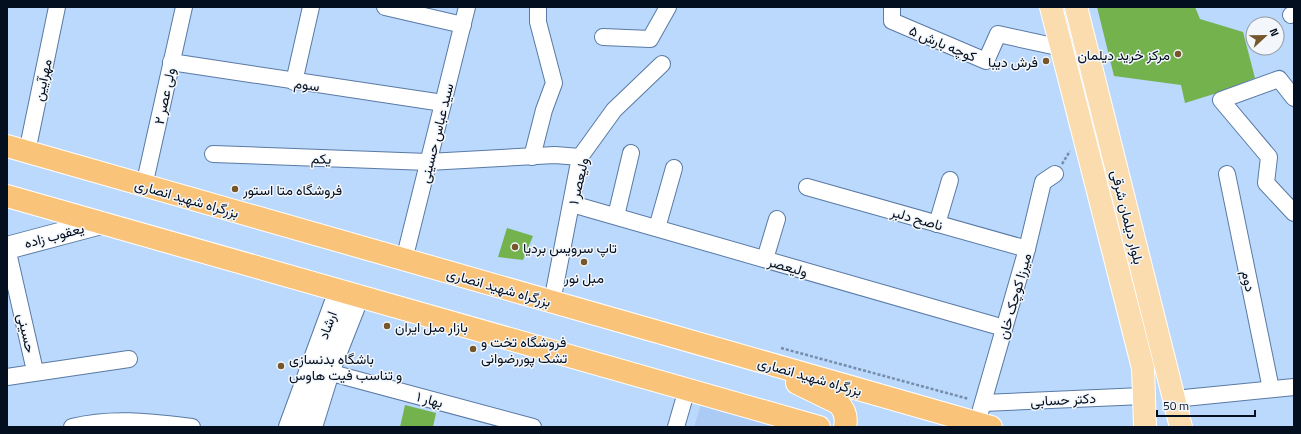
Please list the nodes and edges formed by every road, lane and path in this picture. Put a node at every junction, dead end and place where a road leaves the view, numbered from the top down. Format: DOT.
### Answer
graph roads {
  1 [pos="57,7"];
  2 [pos="184,7"];
  3 [pos="310,7"];
  4 [pos="385,7"];
  5 [pos="467,7"];
  6 [pos="538,7"];
  7 [pos="668,7"];
  8 [pos="892,7"];
  9 [pos="1051,7"];
  10 [pos="1076,7"];
  11 [pos="463,25"];
  12 [pos="603,37"];
  13 [pos="1062,48"];
  14 [pos="171,62"];
  15 [pos="662,64"];
  16 [pos="294,82"];
  17 [pos="1289,92"];
  18 [pos="443,103"];
  19 [pos="13,148"];
  20 [pos="631,153"];
  21 [pos="213,154"];
  22 [pos="532,156"];
  23 [pos="580,157"];
  24 [pos="428,162"];
  25 [pos="674,168"];
  26 [pos="1055,174"];
  27 [pos="1227,174"];
  28 [pos="950,180"];
  29 [pos="144,186"];
  30 [pos="807,188"];
  31 [pos="7,196"];
  32 [pos="572,204"];
  33 [pos="1294,213"];
  34 [pos="616,216"];
  35 [pos="777,219"];
  36 [pos="101,223"];
  37 [pos="937,224"];
  38 [pos="657,228"];
  39 [pos="7,248"];
  40 [pos="1027,249"];
  41 [pos="765,259"];
  42 [pos="404,260"];
  43 [pos="349,293"];
  44 [pos="552,302"];
  45 [pos="1004,328"];
  46 [pos="735,354"];
  47 [pos="129,359"];
  48 [pos="1143,368"];
  49 [pos="36,371"];
  50 [pos="328,372"];
  51 [pos="7,377"];
  52 [pos="1294,387"];
  53 [pos="687,389"];
  54 [pos="1271,389"];
  55 [pos="1294,394"];
  56 [pos="1143,396"];
  57 [pos="1175,402"];
  58 [pos="984,418"];
  59 [pos="72,427"];
  60 [pos="192,427"];
  61 [pos="290,427"];
  62 [pos="311,427"];
  63 [pos="533,427"];
  64 [pos="676,427"];
  65 [pos="819,427"];
  66 [pos="845,427"];
  67 [pos="1145,427"];
  68 [pos="1154,427"];
  69 [pos="1181,427"];
  1 -- 19 [label="street, مهرآیین"];
  2 -- 14 [label="street, ولی عصر ۲"];
  3 -- 16 [label="street"];
  4 -- 11 [label="street"];
  5 -- 11 [label="street, سید عباس حسینی"];
  6 -- 22 [label="street"];
  7 -- 12 [label="street"];
  8 -- 13 [label="street, کوچه بارش ۵"];
  9 -- 13 [label="main road, بلوار دیلمان شرقی"];
  10 -- 57 [label="main road, بلوار دیلمان شرقی"];
  11 -- 18 [label="street, سید عباس حسینی"];
  13 -- 48 [label="main road, بلوار دیلمان شرقی"];
  14 -- 16 [label="street, سوم"];
  14 -- 29 [label="street, ولی عصر ۲"];
  15 -- 23 [label="street, ولیعصر ۱"];
  16 -- 18 [label="street, سوم"];
  17 -- 33 [label="street"];
  18 -- 24 [label="street, سید عباس حسینی"];
  19 -- 29 [label="highway, بزرگراه شهید انصاری"];
  20 -- 34 [label="street"];
  21 -- 24 [label="street, یکم"];
  22 -- 23 [label="street, یکم"];
  22 -- 24 [label="street, یکم"];
  23 -- 32 [label="street, ولیعصر ۱"];
  24 -- 42 [label="street, سید عباس حسینی"];
  25 -- 38 [label="street"];
  26 -- 40 [label="street, میرزا کوچک خان"];
  27 -- 54 [label="street, دوم"];
  28 -- 37 [label="street"];
  29 -- 42 [label="highway, بزرگراه شهید انصاری"];
  30 -- 37 [label="street, ناصح دلبر"];
  31 -- 36 [label="highway"];
  32 -- 34 [label="street, ولیعصر"];
  32 -- 44 [label="street, ولیعصر ۱"];
  34 -- 38 [label="street, ولیعصر"];
  35 -- 41 [label="street"];
  36 -- 39 [label="main road, یعقوب زاده"];
  36 -- 43 [label="highway"];
  37 -- 40 [label="street, ناصح دلبر"];
  38 -- 41 [label="street, ولیعصر"];
  39 -- 49 [label="street, حسینی"];
  40 -- 45 [label="street, میرزا کوچک خان"];
  41 -- 45 [label="street, ولیعصر"];
  42 -- 44 [label="highway, بزرگراه شهید انصاری"];
  43 -- 50 [label="main road, ارشاد"];
  43 -- 53 [label="highway"];
  43 -- 61 [label="main road, ارشاد"];
  44 -- 46 [label="highway, بزرگراه شهید انصاری"];
  45 -- 58 [label="street, میرزا کوچک خان"];
  46 -- 58 [label="highway, بزرگراه شهید انصاری"];
  46 -- 66 [label="highway"];
  47 -- 49 [label="street"];
  48 -- 56 [label="main road, بلوار دیلمان شرقی"];
  48 -- 68 [label="main road"];
  49 -- 51 [label="street"];
  50 -- 62 [label="main road, ارشاد"];
  50 -- 63 [label="street, بهار ۱"];
  52 -- 54 [label="street"];
  53 -- 64 [label="street"];
  53 -- 65 [label="highway"];
  54 -- 57 [label="street"];
  55 -- 57 [label="street"];
  56 -- 58 [label="street, دکتر حسابی"];
  56 -- 67 [label="main road, بلوار دیلمان شرقی"];
  57 -- 69 [label="main road, بلوار دیلمان شرقی"];
  59 -- 60 [label="street"];
}
